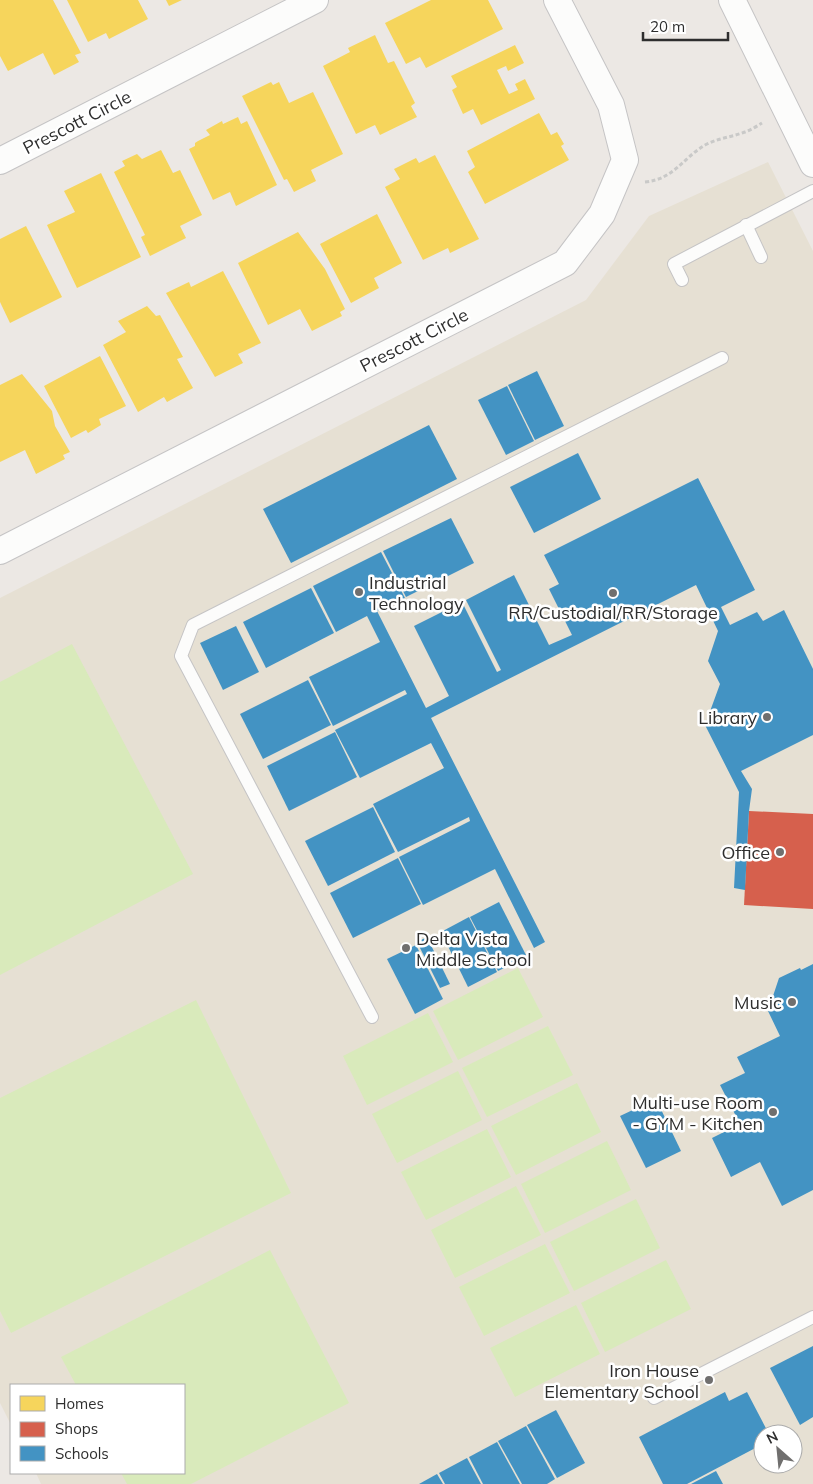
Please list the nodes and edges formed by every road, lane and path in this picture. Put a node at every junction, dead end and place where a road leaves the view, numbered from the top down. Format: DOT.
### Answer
graph roads {
  1 [pos="315,0"];
  2 [pos="557,0"];
  3 [pos="732,0"];
  4 [pos="787,111"];
  5 [pos="0,162"];
  6 [pos="813,164"];
  7 [pos="617,179"];
  8 [pos="813,191"];
  9 [pos="746,225"];
  10 [pos="761,257"];
  11 [pos="682,280"];
  12 [pos="722,358"];
  13 [pos="0,551"];
  14 [pos="372,1018"];
  15 [pos="813,1317"];
  16 [pos="654,1398"];
  1 -- 5 [label="street, Prescott Circle"];
  2 -- 7 [label="street, Prescott Circle"];
  3 -- 4 [label="street"];
  4 -- 6 [label="street"];
  4 -- 7 [label="path"];
  7 -- 13 [label="street, Prescott Circle"];
  8 -- 9 [label="lane"];
  9 -- 10 [label="lane"];
  9 -- 11 [label="lane"];
  12 -- 14 [label="lane"];
  15 -- 16 [label="lane"];
}
